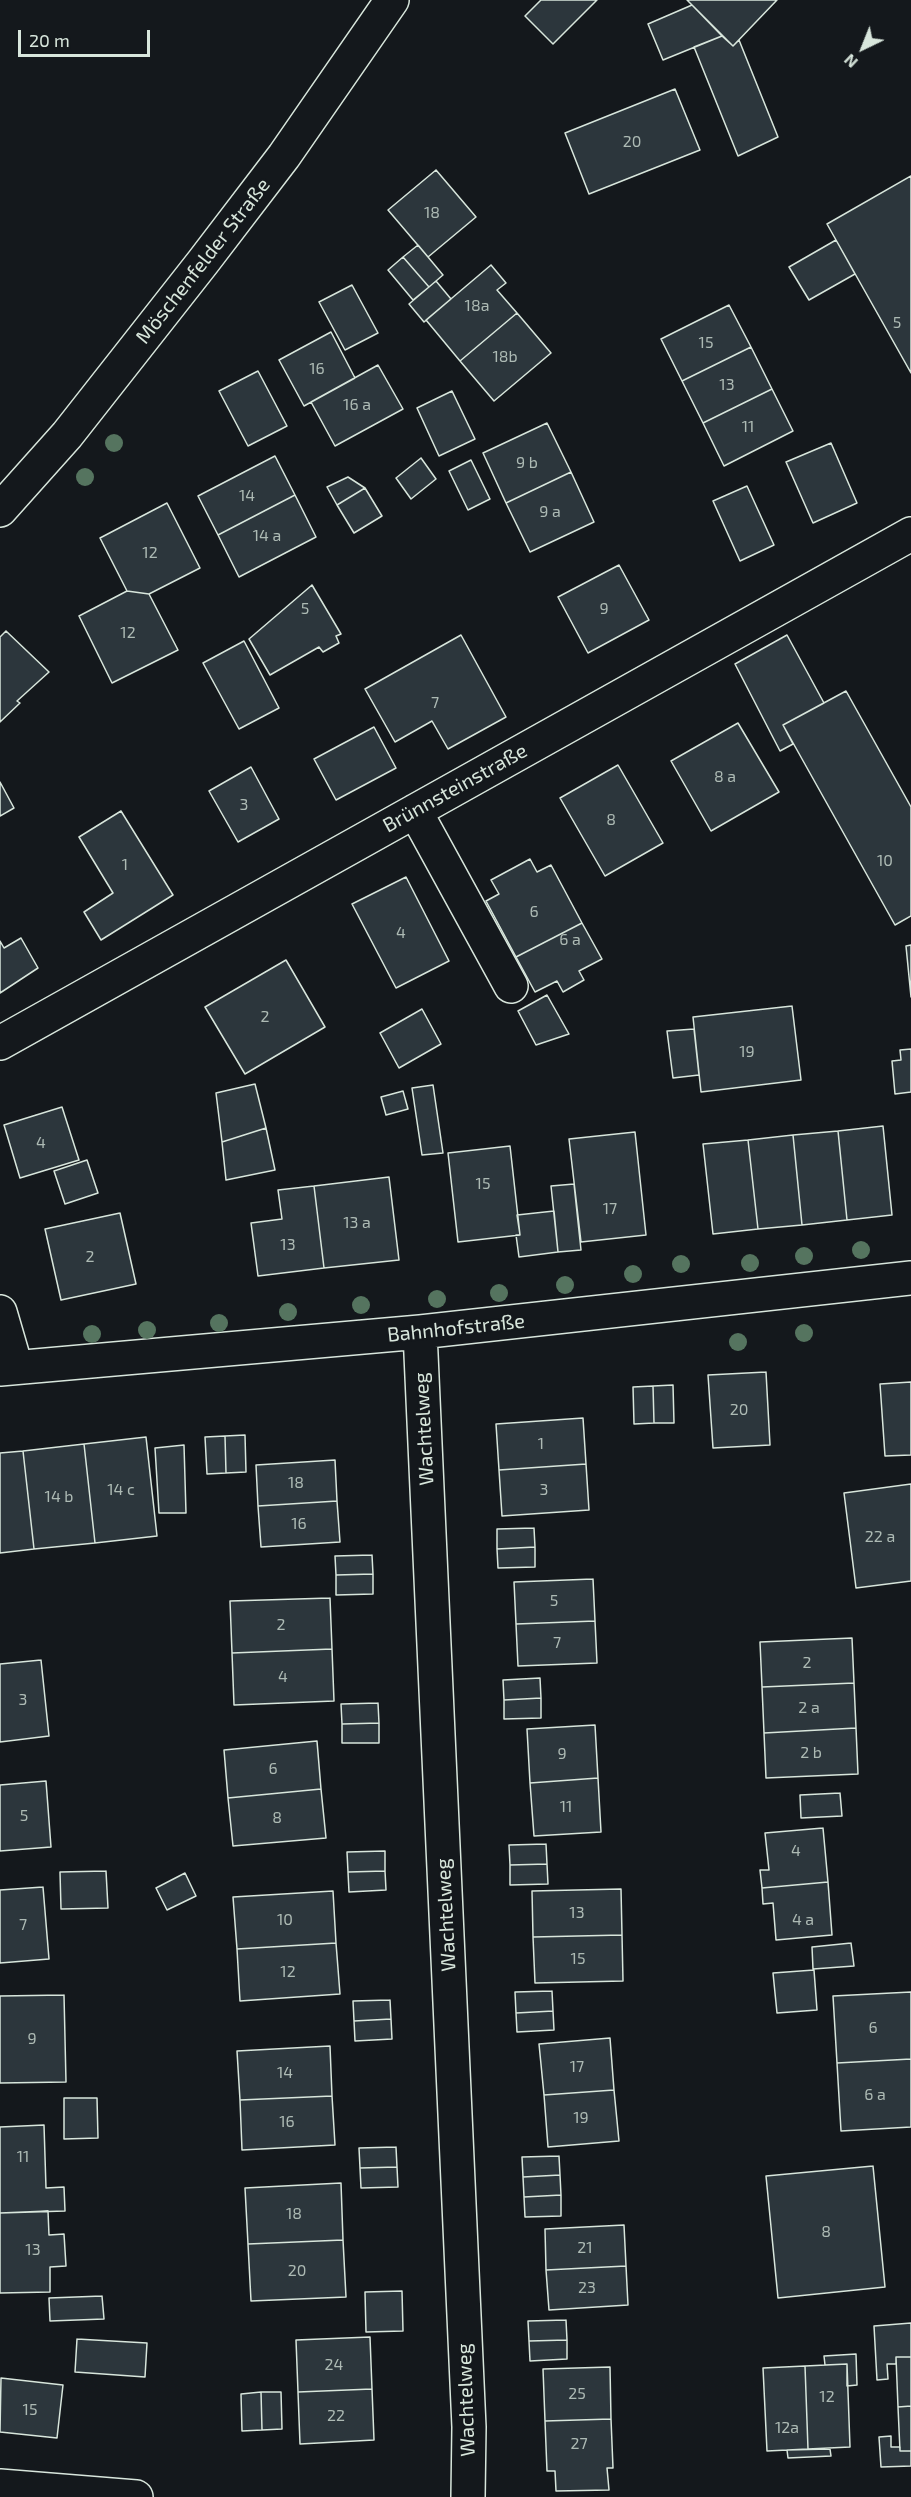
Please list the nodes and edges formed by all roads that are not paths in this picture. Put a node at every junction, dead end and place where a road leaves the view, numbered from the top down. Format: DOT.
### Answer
graph roads {
  1 [pos="392,0"];
  2 [pos="0,510"];
  3 [pos="911,534"];
  4 [pos="415,811"];
  5 [pos="511,986"];
  6 [pos="0,1043"];
  7 [pos="911,1278"];
  8 [pos="0,1312"];
  9 [pos="420,1332"];
  10 [pos="8,1368"];
  11 [pos="0,2486"];
  12 [pos="136,2497"];
  13 [pos="468,2497"];
  1 -- 2 [label="street, Möschenfelder Straße"];
  3 -- 4 [label="street, Brünnsteinstraße"];
  4 -- 5 [label="street"];
  4 -- 6 [label="street, Brünnsteinstraße"];
  7 -- 9 [label="street, Bahnhofstraße"];
  8 -- 10 [label="street"];
  9 -- 10 [label="street, Bahnhofstraße"];
  9 -- 13 [label="street, Wachtelweg"];
  11 -- 12 [label="street"];
}
